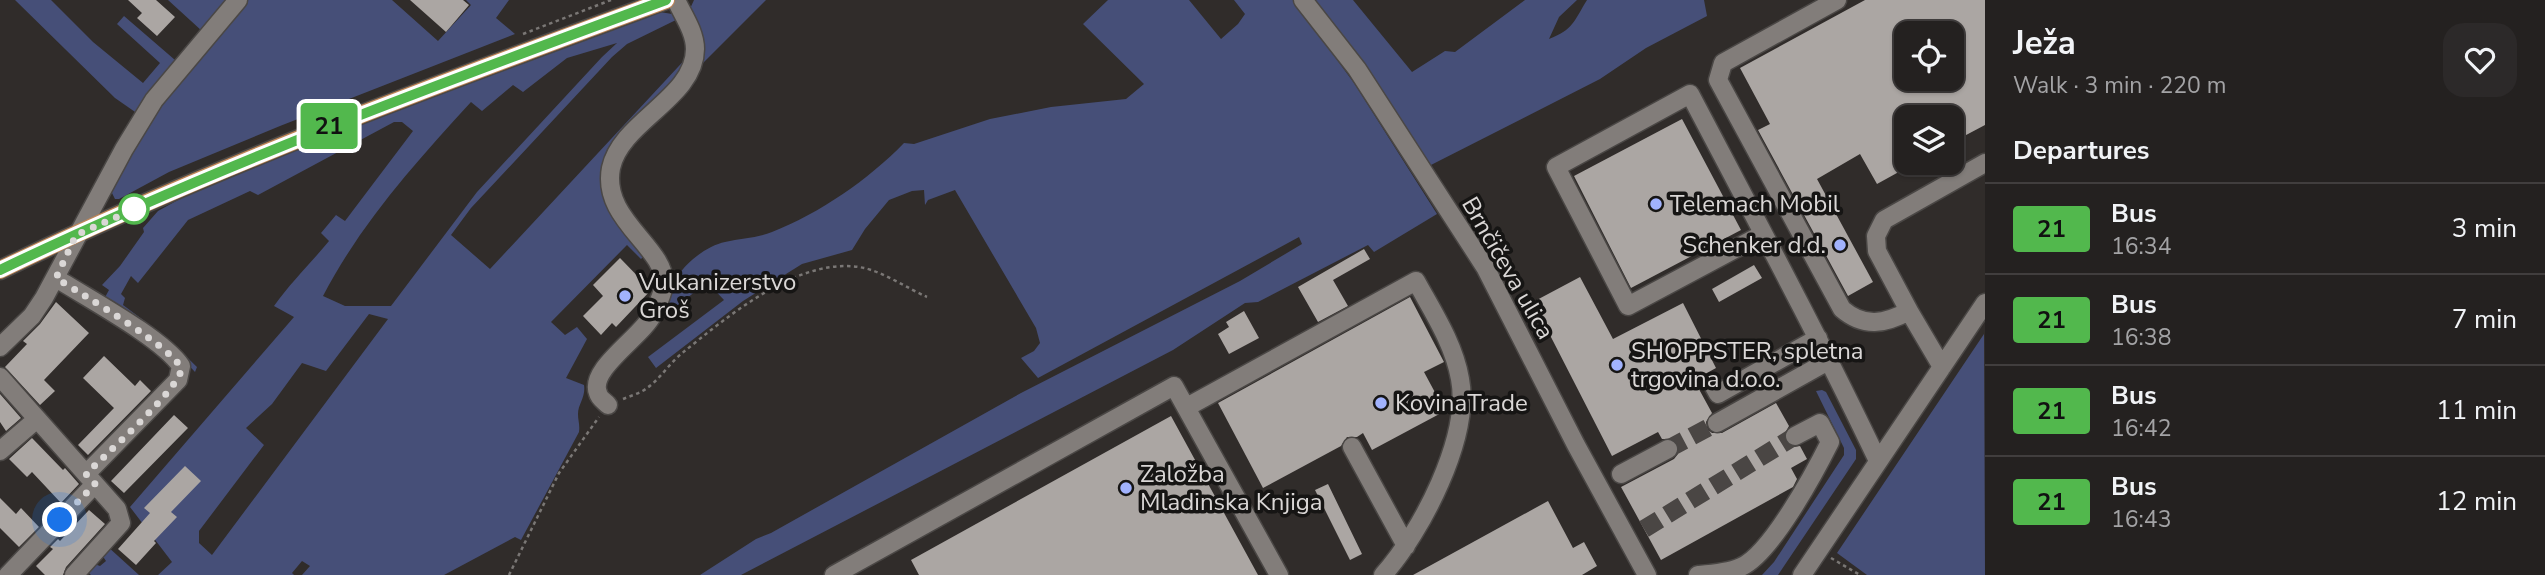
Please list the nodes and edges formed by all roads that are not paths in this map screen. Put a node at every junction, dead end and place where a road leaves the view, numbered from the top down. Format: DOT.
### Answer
graph roads {
  1 [pos="238,0"];
  2 [pos="666,0"];
  3 [pos="676,0"];
  4 [pos="1303,0"];
  5 [pos="1837,0"];
  6 [pos="1985,163"];
  7 [pos="81,227"];
  8 [pos="1763,234"];
  9 [pos="0,270"];
  10 [pos="56,278"];
  11 [pos="1985,303"];
  12 [pos="1909,312"];
  13 [pos="1818,338"];
  14 [pos="0,346"];
  15 [pos="1830,360"];
  16 [pos="1942,366"];
  17 [pos="0,377"];
  18 [pos="1713,385"];
  19 [pos="608,405"];
  20 [pos="1187,407"];
  21 [pos="37,419"];
  22 [pos="1717,422"];
  23 [pos="1795,436"];
  24 [pos="1352,447"];
  25 [pos="1668,449"];
  26 [pos="0,451"];
  27 [pos="1878,461"];
  28 [pos="1621,474"];
  29 [pos="91,479"];
  30 [pos="1644,529"];
  31 [pos="1627,537"];
  32 [pos="1406,546"];
  33 [pos="8,575"];
  34 [pos="74,575"];
  35 [pos="834,575"];
  36 [pos="1279,575"];
  37 [pos="1382,575"];
  38 [pos="1647,575"];
  39 [pos="1698,575"];
  40 [pos="1802,575"];
  1 -- 7 [label="street"];
  2 -- 7 [label="main road"];
  3 -- 19 [label="street"];
  4 -- 31 [label="street, Brnčičeva ulica"];
  5 -- 12 [label="street"];
  6 -- 12 [label="street"];
  7 -- 9 [label="main road"];
  7 -- 10 [label="street"];
  8 -- 8 [label="street"];
  8 -- 13 [label="street"];
  10 -- 14 [label="street"];
  10 -- 29 [label="street"];
  11 -- 16 [label="street"];
  12 -- 16 [label="street"];
  13 -- 15 [label="street"];
  13 -- 18 [label="street"];
  15 -- 22 [label="street"];
  15 -- 27 [label="street"];
  16 -- 27 [label="street"];
  17 -- 21 [label="street"];
  20 -- 32 [label="street"];
  20 -- 35 [label="street"];
  20 -- 36 [label="street"];
  21 -- 26 [label="street"];
  21 -- 29 [label="street"];
  23 -- 39 [label="street"];
  24 -- 32 [label="street"];
  25 -- 28 [label="street"];
  27 -- 40 [label="street"];
  29 -- 33 [label="street"];
  29 -- 34 [label="street"];
  30 -- 31 [label="street"];
  31 -- 38 [label="street, Brnčičeva ulica"];
  32 -- 37 [label="street"];
}
